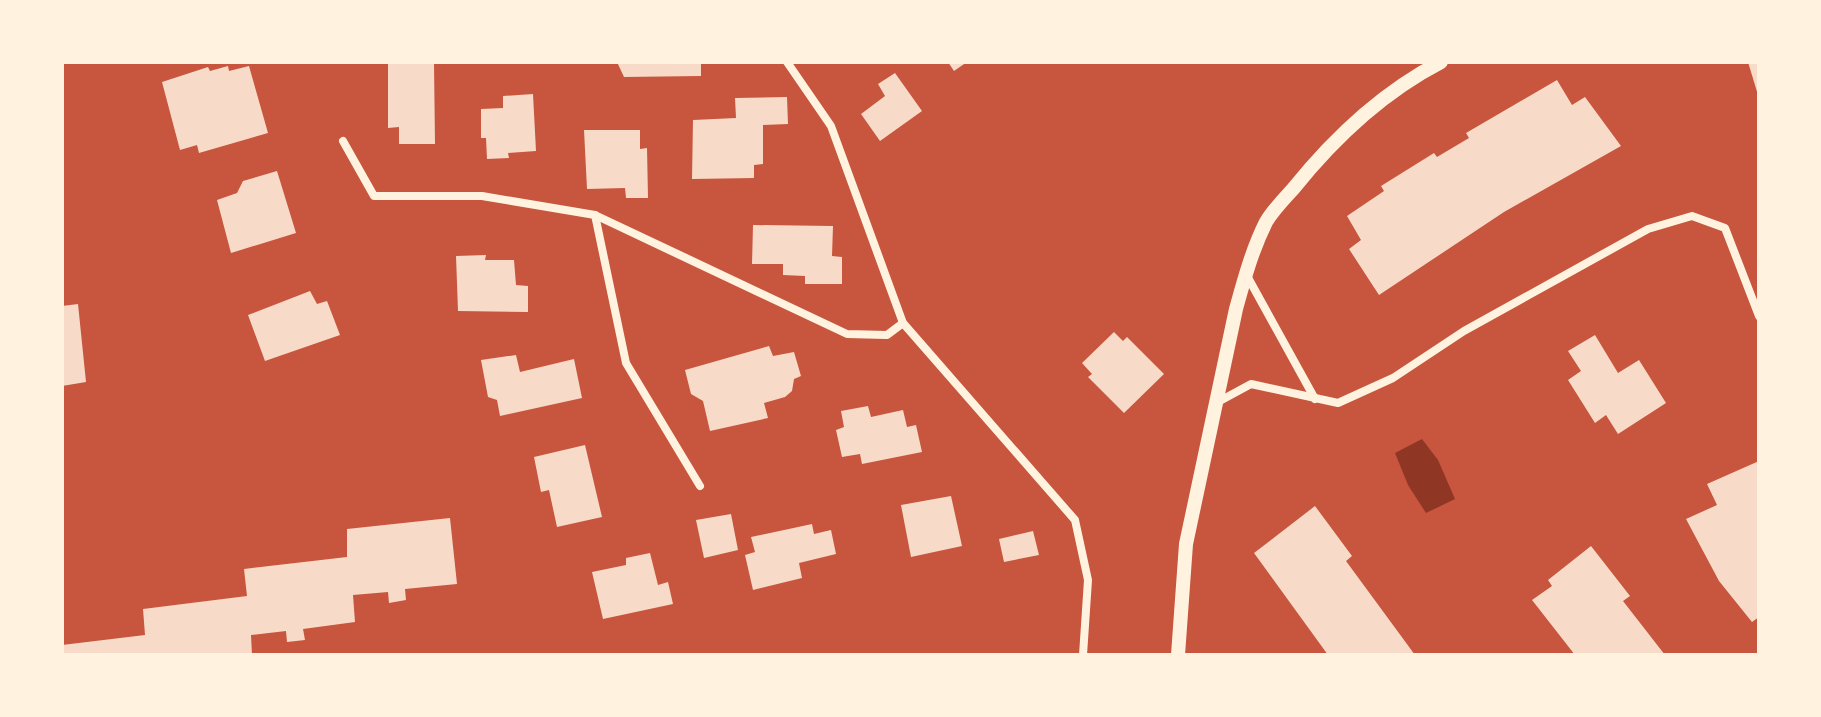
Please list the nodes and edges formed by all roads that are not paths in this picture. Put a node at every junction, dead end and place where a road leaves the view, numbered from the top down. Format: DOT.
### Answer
graph roads {
  1 [pos="787,62"];
  2 [pos="1441,62"];
  3 [pos="343,141"];
  4 [pos="595,215"];
  5 [pos="1246,273"];
  6 [pos="1759,316"];
  7 [pos="903,323"];
  8 [pos="1315,400"];
  9 [pos="1215,403"];
  10 [pos="700,486"];
  11 [pos="1180,627"];
  12 [pos="1083,655"];
  13 [pos="1166,655"];
  14 [pos="1178,655"];
  1 -- 7 [label="street"];
  2 -- 5 [label="street"];
  3 -- 4 [label="street"];
  4 -- 7 [label="street"];
  4 -- 10 [label="street"];
  5 -- 8 [label="street"];
  5 -- 9 [label="street"];
  6 -- 8 [label="street"];
  7 -- 12 [label="street"];
  8 -- 9 [label="street"];
  9 -- 11 [label="street"];
  11 -- 13 [label="street"];
  11 -- 14 [label="street"];
}
